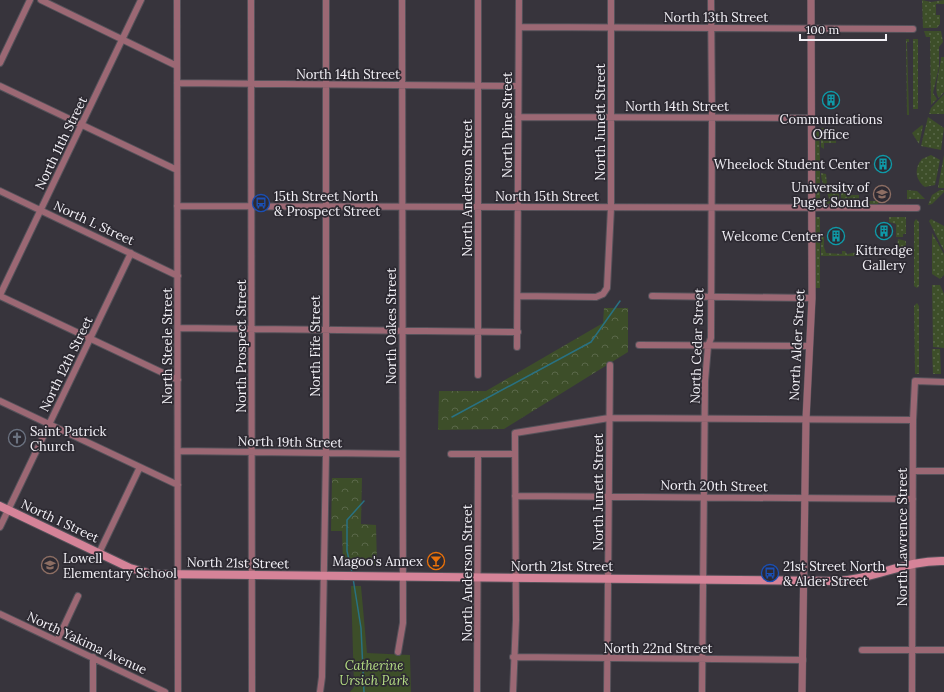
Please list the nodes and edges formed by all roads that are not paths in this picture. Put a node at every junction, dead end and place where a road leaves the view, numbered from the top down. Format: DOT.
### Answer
graph roads {
  1 [pos="30,0"];
  2 [pos="41,0"];
  3 [pos="141,0"];
  4 [pos="177,0"];
  5 [pos="251,0"];
  6 [pos="326,0"];
  7 [pos="402,0"];
  8 [pos="478,0"];
  9 [pos="519,0"];
  10 [pos="610,0"];
  11 [pos="710,0"];
  12 [pos="810,0"];
  13 [pos="519,27"];
  14 [pos="610,28"];
  15 [pos="712,28"];
  16 [pos="811,29"];
  17 [pos="913,29"];
  18 [pos="122,39"];
  19 [pos="0,63"];
  20 [pos="178,66"];
  21 [pos="178,83"];
  22 [pos="250,84"];
  23 [pos="326,84"];
  24 [pos="402,85"];
  25 [pos="0,86"];
  26 [pos="478,86"];
  27 [pos="518,86"];
  28 [pos="518,117"];
  29 [pos="610,117"];
  30 [pos="712,117"];
  31 [pos="811,118"];
  32 [pos="81,124"];
  33 [pos="177,170"];
  34 [pos="0,191"];
  35 [pos="178,206"];
  36 [pos="252,207"];
  37 [pos="326,207"];
  38 [pos="402,207"];
  39 [pos="478,207"];
  40 [pos="517,207"];
  41 [pos="712,207"];
  42 [pos="611,208"];
  43 [pos="811,208"];
  44 [pos="917,208"];
  45 [pos="41,210"];
  46 [pos="131,253"];
  47 [pos="178,276"];
  48 [pos="0,296"];
  49 [pos="518,296"];
  50 [pos="652,296"];
  51 [pos="711,296"];
  52 [pos="812,298"];
  53 [pos="178,328"];
  54 [pos="251,329"];
  55 [pos="326,330"];
  56 [pos="402,331"];
  57 [pos="478,331"];
  58 [pos="518,332"];
  59 [pos="90,339"];
  60 [pos="639,345"];
  61 [pos="708,346"];
  62 [pos="809,346"];
  63 [pos="517,347"];
  64 [pos="610,365"];
  65 [pos="478,375"];
  66 [pos="178,380"];
  67 [pos="944,382"];
  68 [pos="0,401"];
  69 [pos="609,418"];
  70 [pos="706,418"];
  71 [pos="806,419"];
  72 [pos="914,420"];
  73 [pos="49,424"];
  74 [pos="178,451"];
  75 [pos="252,452"];
  76 [pos="326,454"];
  77 [pos="402,454"];
  78 [pos="451,454"];
  79 [pos="478,454"];
  80 [pos="515,454"];
  81 [pos="139,469"];
  82 [pos="913,471"];
  83 [pos="944,472"];
  84 [pos="178,485"];
  85 [pos="515,496"];
  86 [pos="608,496"];
  87 [pos="705,497"];
  88 [pos="805,498"];
  89 [pos="913,499"];
  90 [pos="0,506"];
  91 [pos="8,510"];
  92 [pos="0,527"];
  93 [pos="99,553"];
  94 [pos="944,561"];
  95 [pos="913,563"];
  96 [pos="178,574"];
  97 [pos="252,575"];
  98 [pos="326,576"];
  99 [pos="402,576"];
  100 [pos="478,577"];
  101 [pos="516,578"];
  102 [pos="609,578"];
  103 [pos="704,579"];
  104 [pos="804,580"];
  105 [pos="78,596"];
  106 [pos="0,614"];
  107 [pos="57,641"];
  108 [pos="862,650"];
  109 [pos="912,650"];
  110 [pos="944,650"];
  111 [pos="398,652"];
  112 [pos="93,657"];
  113 [pos="513,658"];
  114 [pos="607,658"];
  115 [pos="703,659"];
  116 [pos="803,660"];
  117 [pos="93,692"];
  118 [pos="165,692"];
  119 [pos="178,692"];
  120 [pos="252,692"];
  121 [pos="320,692"];
  122 [pos="477,692"];
  123 [pos="513,692"];
  124 [pos="606,692"];
  125 [pos="702,692"];
  126 [pos="802,692"];
  127 [pos="912,692"];
  1 -- 19 [label="street"];
  2 -- 18 [label="street"];
  3 -- 18 [label="street, North 11th Street"];
  4 -- 20 [label="street, North Steele Street"];
  5 -- 22 [label="street, North Prospect Street"];
  6 -- 23 [label="street, North Fife Street"];
  7 -- 24 [label="street, North Oakes Street"];
  8 -- 26 [label="street, North Anderson Street"];
  9 -- 13 [label="street, North Pine Street"];
  10 -- 14 [label="street, North Junett Street"];
  11 -- 15 [label="street, North Cedar Street"];
  12 -- 16 [label="street, North Alder Street"];
  13 -- 14 [label="street, North 13th Street"];
  13 -- 27 [label="street, North Pine Street"];
  14 -- 15 [label="street, North 13th Street"];
  14 -- 29 [label="street, North Junett Street"];
  15 -- 16 [label="street, North 13th Street"];
  15 -- 30 [label="street, North Cedar Street"];
  16 -- 17 [label="street, North 13th Street"];
  16 -- 31 [label="street, North Alder Street"];
  18 -- 20 [label="street"];
  18 -- 32 [label="street, North 11th Street"];
  20 -- 21 [label="street, North Steele Street"];
  21 -- 22 [label="street, North 14th Street"];
  21 -- 33 [label="street, North Steele Street"];
  22 -- 23 [label="street, North 14th Street"];
  22 -- 36 [label="street, North Prospect Street"];
  23 -- 24 [label="street, North 14th Street"];
  23 -- 37 [label="street, North Fife Street"];
  24 -- 26 [label="street, North 14th Street"];
  24 -- 38 [label="street, North Oakes Street"];
  25 -- 32 [label="street"];
  26 -- 27 [label="street, North 14th Street"];
  26 -- 39 [label="street, North Anderson Street"];
  27 -- 28 [label="street, North Pine Street"];
  28 -- 29 [label="street, North 14th Street"];
  28 -- 40 [label="street, North Pine Street"];
  29 -- 30 [label="street, North 14th Street"];
  29 -- 42 [label="street, North Junett Street"];
  30 -- 31 [label="street, North 14th Street"];
  30 -- 41 [label="street, North Cedar Street"];
  31 -- 43 [label="street, North Alder Street"];
  32 -- 33 [label="street"];
  32 -- 45 [label="street, North 11th Street"];
  33 -- 35 [label="street, North Steele Street"];
  34 -- 45 [label="street, North L Street"];
  35 -- 36 [label="street, North 15th Street"];
  35 -- 47 [label="street, North Steele Street"];
  36 -- 37 [label="street, North 15th Street"];
  36 -- 54 [label="street, North Prospect Street"];
  37 -- 38 [label="street, North 15th Street"];
  37 -- 55 [label="street, North Fife Street"];
  38 -- 39 [label="street, North 15th Street"];
  38 -- 56 [label="street, North Oakes Street"];
  39 -- 40 [label="street, North 15th Street"];
  39 -- 57 [label="street, North Anderson Street"];
  40 -- 42 [label="street, North 15th Street"];
  40 -- 49 [label="street, North Pine Street"];
  41 -- 42 [label="street, North 15th Street"];
  41 -- 43 [label="street, North 15th Street"];
  41 -- 51 [label="street, North Cedar Street"];
  42 -- 49 [label="street, North Junett Street"];
  43 -- 44 [label="street, North 15th Street"];
  43 -- 52 [label="street, North Alder Street"];
  45 -- 46 [label="street, North L Street"];
  45 -- 48 [label="street, North 11th Street"];
  46 -- 47 [label="street, North L Street"];
  46 -- 59 [label="street, North 12th Street"];
  47 -- 53 [label="street, North Steele Street"];
  48 -- 59 [label="street"];
  49 -- 58 [label="street, North Pine Street"];
  50 -- 51 [label="street"];
  51 -- 52 [label="street"];
  51 -- 61 [label="street, North Cedar Street"];
  52 -- 62 [label="street, North Alder Street"];
  53 -- 54 [label="street"];
  53 -- 66 [label="street, North Steele Street"];
  54 -- 55 [label="street"];
  54 -- 75 [label="street, North Prospect Street"];
  55 -- 56 [label="street"];
  55 -- 76 [label="street, North Fife Street"];
  56 -- 57 [label="street"];
  56 -- 77 [label="street, North Oakes Street"];
  57 -- 58 [label="street"];
  57 -- 65 [label="street, North Anderson Street"];
  58 -- 63 [label="street, North Pine Street"];
  59 -- 66 [label="street"];
  59 -- 73 [label="street, North 12th Street"];
  60 -- 61 [label="street"];
  61 -- 62 [label="street"];
  61 -- 70 [label="street, North Cedar Street"];
  62 -- 71 [label="street, North Alder Street"];
  64 -- 69 [label="street, North Junett Street"];
  66 -- 74 [label="street, North Steele Street"];
  67 -- 72 [label="street, North Lawrence Street"];
  68 -- 73 [label="street"];
  69 -- 70 [label="street"];
  69 -- 80 [label="street"];
  69 -- 86 [label="street, North Junett Street"];
  70 -- 71 [label="street"];
  70 -- 87 [label="street, North Cedar Street"];
  71 -- 72 [label="street"];
  71 -- 88 [label="street, North Alder Street"];
  72 -- 82 [label="street, North Lawrence Street"];
  73 -- 81 [label="street"];
  73 -- 91 [label="street, North 12th Street"];
  74 -- 75 [label="street, North 19th Street"];
  74 -- 84 [label="street, North Steele Street"];
  75 -- 76 [label="street, North 19th Street"];
  75 -- 97 [label="street, North Prospect Street"];
  76 -- 77 [label="street, North 19th Street"];
  76 -- 98 [label="street, North Fife Street"];
  77 -- 99 [label="street, North Oakes Street"];
  78 -- 79 [label="street"];
  79 -- 80 [label="street"];
  79 -- 100 [label="street, North Anderson Street"];
  80 -- 85 [label="street"];
  81 -- 84 [label="street"];
  81 -- 93 [label="street"];
  82 -- 83 [label="street"];
  82 -- 89 [label="street, North Lawrence Street"];
  84 -- 96 [label="street, North Steele Street"];
  85 -- 86 [label="street, North 20th Street"];
  85 -- 101 [label="street"];
  86 -- 87 [label="street, North 20th Street"];
  86 -- 102 [label="street, North Junett Street"];
  87 -- 88 [label="street, North 20th Street"];
  87 -- 103 [label="street, North Cedar Street"];
  88 -- 89 [label="street, North 20th Street"];
  88 -- 104 [label="street, North Alder Street"];
  89 -- 95 [label="street, North Lawrence Street"];
  90 -- 91 [label="main road, North I Street"];
  91 -- 92 [label="street, North 12th Street"];
  91 -- 93 [label="main road, North I Street"];
  93 -- 96 [label="main road, North I Street"];
  94 -- 95 [label="main road, North 21st Street"];
  95 -- 104 [label="main road, North 21st Street"];
  95 -- 109 [label="street, North Lawrence Street"];
  96 -- 97 [label="main road, North 21st Street"];
  96 -- 119 [label="street, North Steele Street"];
  97 -- 98 [label="main road, North 21st Street"];
  97 -- 120 [label="street, North Prospect Street"];
  98 -- 99 [label="main road, North 21st Street"];
  98 -- 121 [label="street, North Fife Street"];
  99 -- 100 [label="main road, North 21st Street"];
  99 -- 111 [label="street, North Oakes Street"];
  100 -- 101 [label="main road, North 21st Street"];
  100 -- 122 [label="street, North Anderson Street"];
  101 -- 102 [label="main road, North 21st Street"];
  101 -- 113 [label="street"];
  102 -- 103 [label="main road, North 21st Street"];
  102 -- 114 [label="street, North Junett Street"];
  103 -- 104 [label="main road, North 21st Street"];
  103 -- 115 [label="street, North Cedar Street"];
  104 -- 116 [label="street, North Alder Street"];
  105 -- 107 [label="street"];
  106 -- 107 [label="street, North Yakima Avenue"];
  107 -- 112 [label="street, North Yakima Avenue"];
  108 -- 109 [label="street"];
  109 -- 110 [label="street"];
  109 -- 127 [label="street, North Lawrence Street"];
  112 -- 117 [label="street"];
  112 -- 118 [label="street, North Yakima Avenue"];
  113 -- 114 [label="street, North 22nd Street"];
  113 -- 123 [label="street"];
  114 -- 115 [label="street, North 22nd Street"];
  114 -- 124 [label="street, North Junett Street"];
  115 -- 116 [label="street, North 22nd Street"];
  115 -- 125 [label="street, North Cedar Street"];
  116 -- 126 [label="street, North Alder Street"];
}
